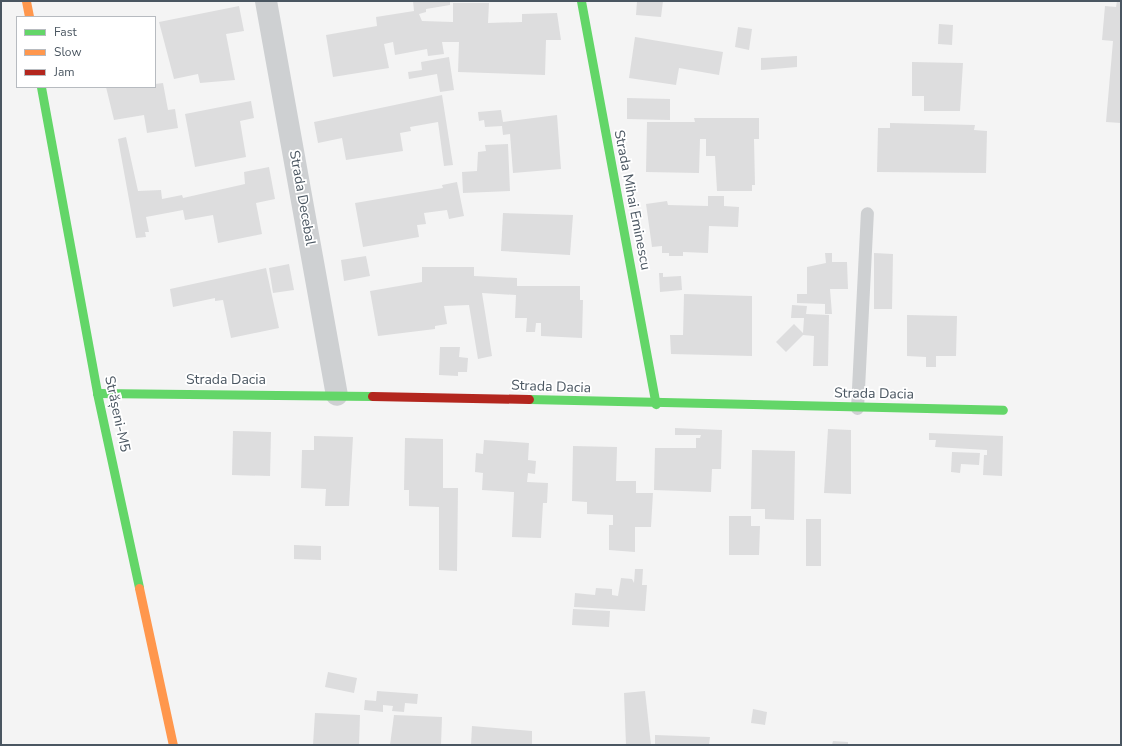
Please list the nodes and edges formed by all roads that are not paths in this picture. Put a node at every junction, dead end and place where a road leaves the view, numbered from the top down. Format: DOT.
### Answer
graph roads {
  1 [pos="26,1"];
  2 [pos="266,1"];
  3 [pos="581,1"];
  4 [pos="29,16"];
  5 [pos="41,88"];
  6 [pos="867,213"];
  7 [pos="97,393"];
  8 [pos="337,395"];
  9 [pos="656,404"];
  10 [pos="857,408"];
  11 [pos="1003,410"];
  12 [pos="173,745"];
  1 -- 4 [label="street"];
  2 -- 8 [label="street, Strada Decebal"];
  3 -- 9 [label="street, Strada Mihai Eminescu"];
  5 -- 7 [label="street, Strășeni-M5"];
  6 -- 10 [label="lane"];
  7 -- 8 [label="street, Strada Dacia"];
  7 -- 12 [label="street, Strășeni-M5"];
  8 -- 9 [label="street, Strada Dacia"];
  9 -- 10 [label="street, Strada Dacia"];
  10 -- 11 [label="street, Strada Dacia"];
}
